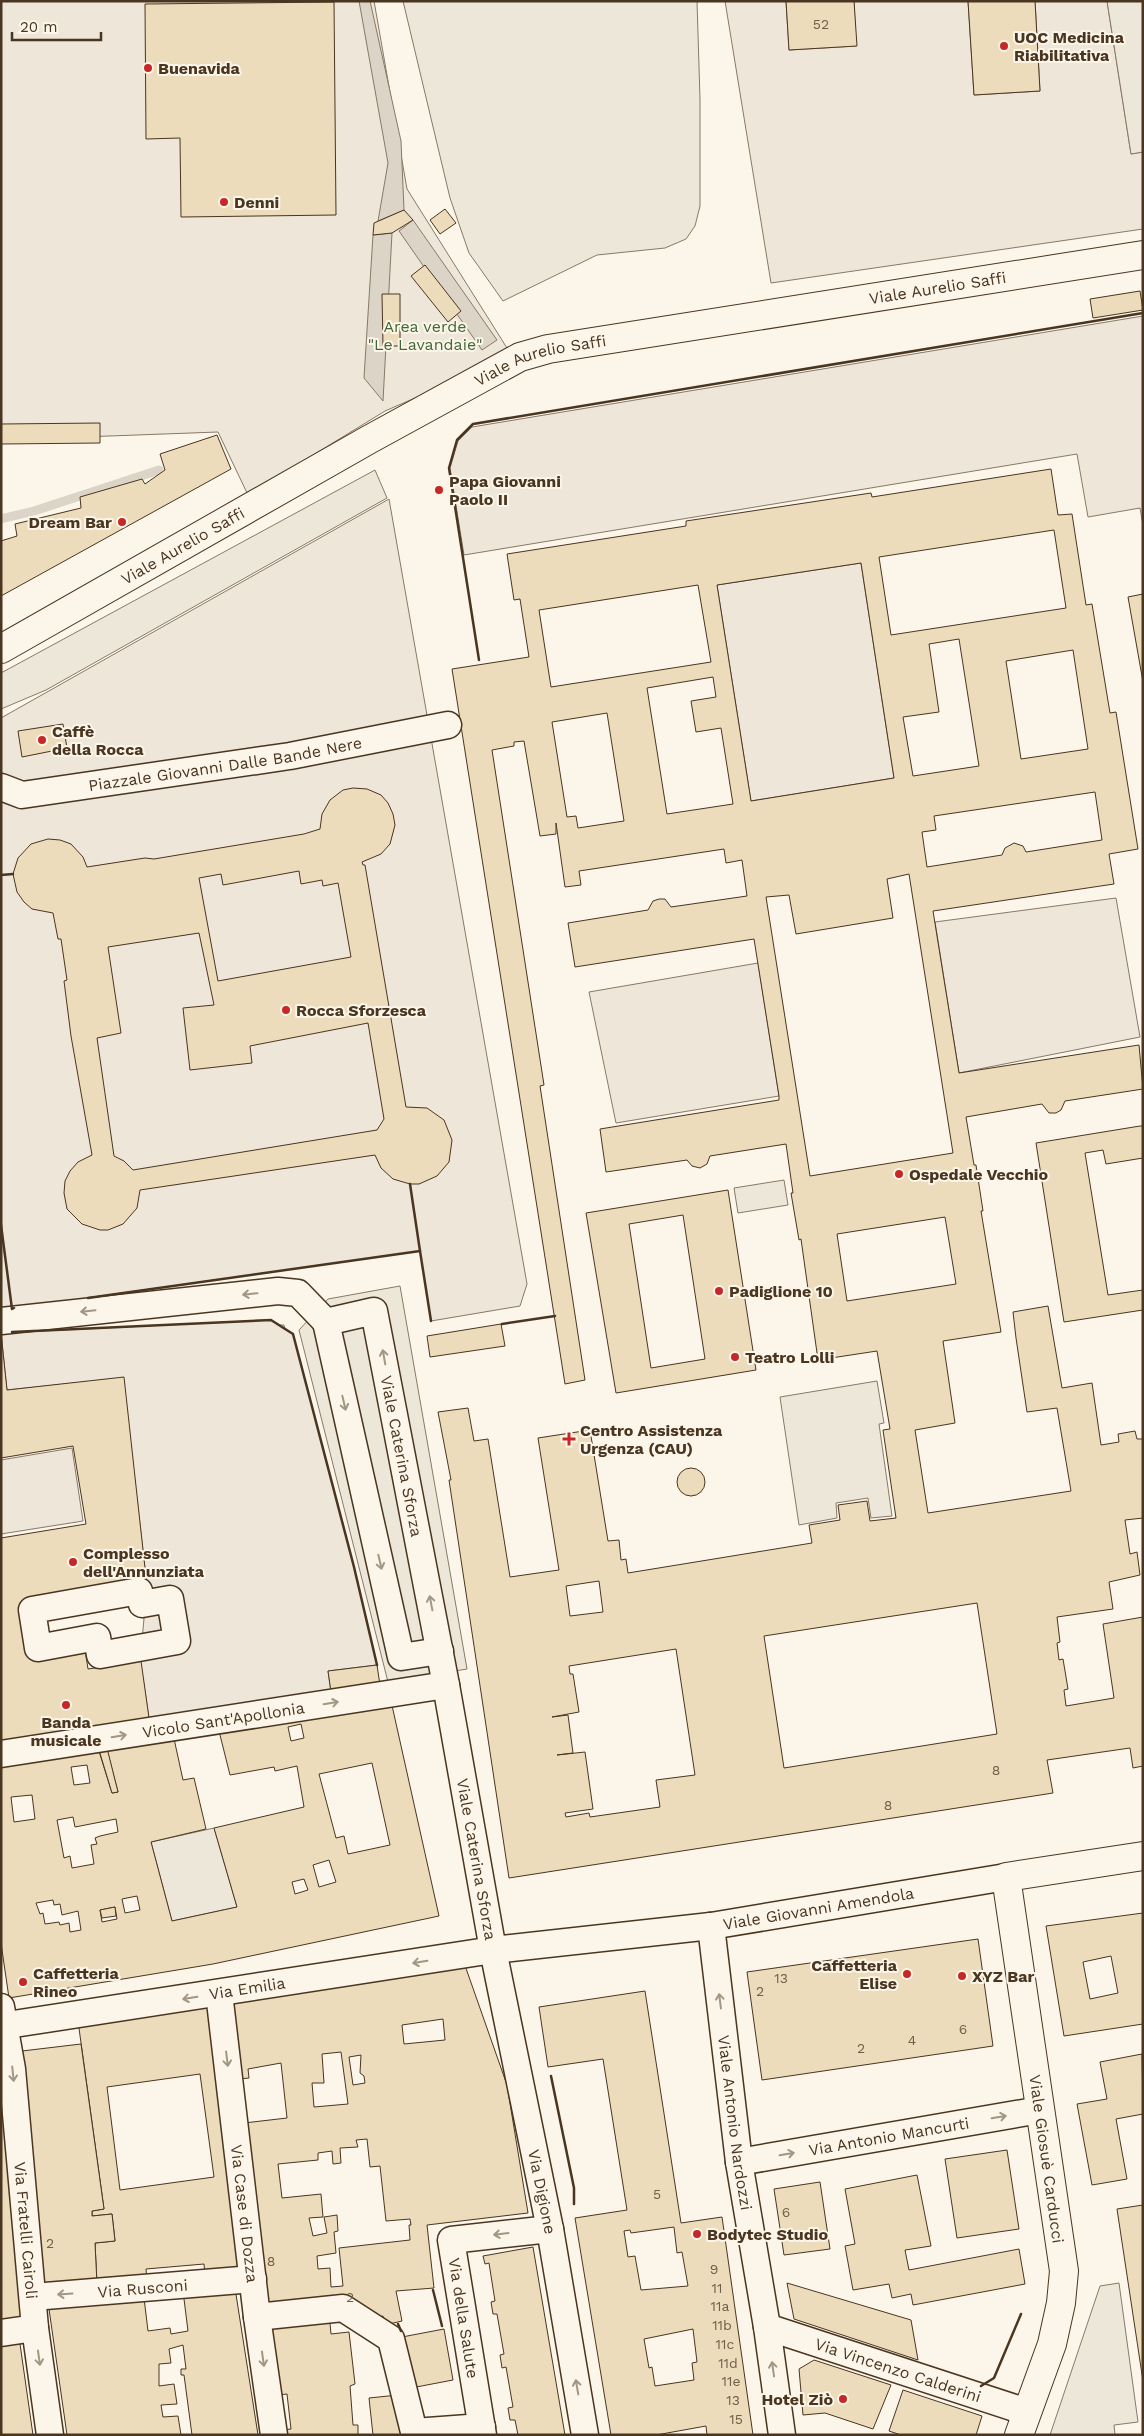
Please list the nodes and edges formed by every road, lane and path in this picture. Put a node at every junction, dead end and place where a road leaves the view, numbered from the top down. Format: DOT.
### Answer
graph roads {
  1 [pos="1143,256"];
  2 [pos="1,649"];
  3 [pos="448,725"];
  4 [pos="1,787"];
  5 [pos="1,1321"];
  6 [pos="326,1322"];
  7 [pos="177,1641"];
  8 [pos="440,1651"];
  9 [pos="446,1684"];
  10 [pos="1,1754"];
  11 [pos="1143,1856"];
  12 [pos="1006,1877"];
  13 [pos="711,1926"];
  14 [pos="493,1950"];
  15 [pos="219,1993"];
  16 [pos="3,2020"];
  17 [pos="1040,2110"];
  18 [pos="739,2162"];
  19 [pos="550,2228"];
  20 [pos="254,2279"];
  21 [pos="33,2297"];
  22 [pos="257,2317"];
  23 [pos="767,2327"];
  24 [pos="35,2328"];
  25 [pos="1,2333"];
  26 [pos="1023,2424"];
  27 [pos="482,2431"];
  28 [pos="50,2435"];
  29 [pos="274,2435"];
  30 [pos="585,2435"];
  31 [pos="782,2435"];
  1 -- 2 [label="street, Viale Aurelio Saffi"];
  3 -- 4 [label="street, Piazzale Giovanni Dalle Bande Nere"];
  6 -- 5 [label="street, one-way"];
  6 -- 8 [label="street, one-way"];
  8 -- 6 [label="street, Viale Caterina Sforza, one-way"];
  7 -- 7 [label="street"];
  8 -- 9 [label="street, Viale Caterina Sforza"];
  10 -- 9 [label="street, Vicolo Sant'Apollonia, one-way"];
  9 -- 14 [label="street, Viale Caterina Sforza"];
  11 -- 12 [label="street, Viale Giovanni Amendola"];
  12 -- 13 [label="street, Viale Giovanni Amendola"];
  12 -- 17 [label="street, Viale Giosuè Carducci"];
  13 -- 14 [label="street, Viale Giovanni Amendola"];
  18 -- 13 [label="street, Viale Antonio Nardozzi, one-way"];
  14 -- 15 [label="street, Via Emilia, one-way"];
  14 -- 19 [label="street, Via Digione"];
  15 -- 16 [label="street, Via Emilia, one-way"];
  15 -- 20 [label="street, Via Case di Dozza, one-way"];
  16 -- 21 [label="street, Via Fratelli Cairoli, one-way"];
  18 -- 17 [label="street, Via Antonio Mancurti, one-way"];
  17 -- 26 [label="street, Viale Giosuè Carducci"];
  18 -- 23 [label="street, Viale Antonio Nardozzi"];
  19 -- 27 [label="street, Via della Salute, one-way"];
  30 -- 19 [label="street, Via Digione, one-way"];
  20 -- 21 [label="street, Via Rusconi, one-way"];
  20 -- 22 [label="street, Via Case di Dozza"];
  21 -- 24 [label="street, Via Fratelli Cairoli"];
  22 -- 27 [label="street"];
  22 -- 29 [label="street, Via Case di Dozza, one-way"];
  23 -- 26 [label="street, Via Vincenzo Calderini"];
  31 -- 23 [label="street, Viale Antonio Nardozzi, one-way"];
  24 -- 25 [label="street"];
  24 -- 28 [label="street, Via Fratelli Cairoli, one-way"];
}
